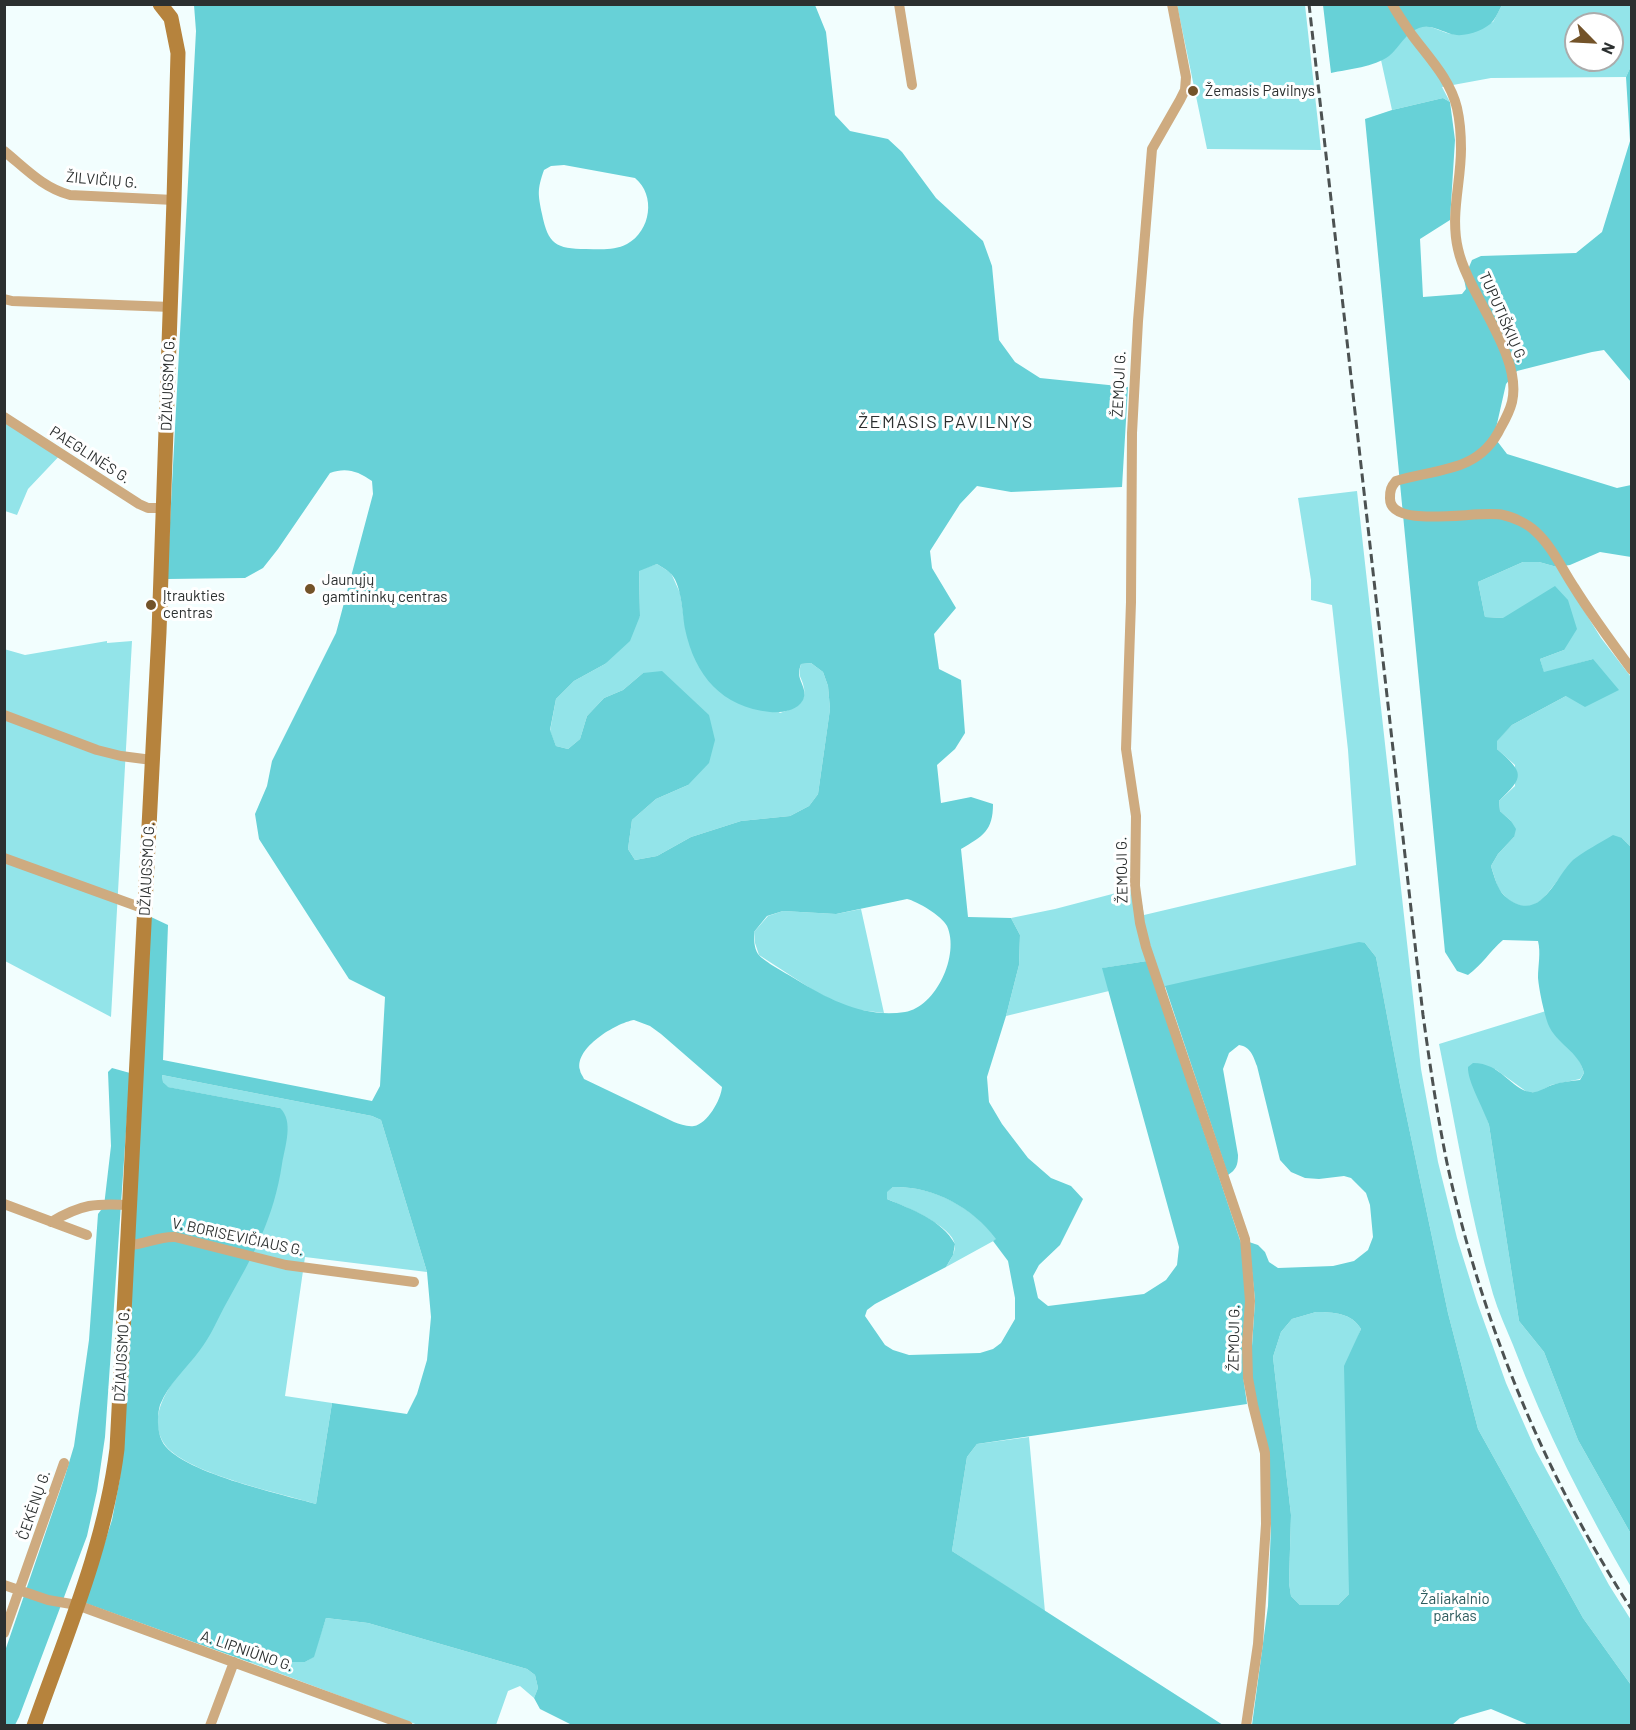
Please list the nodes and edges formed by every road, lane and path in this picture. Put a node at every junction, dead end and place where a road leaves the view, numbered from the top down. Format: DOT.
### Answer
graph roads {
  1 [pos="160,4"];
  2 [pos="898,4"];
  3 [pos="1172,4"];
  4 [pos="1392,4"];
  5 [pos="912,85"];
  6 [pos="4,151"];
  7 [pos="174,200"];
  8 [pos="4,299"];
  9 [pos="171,307"];
  10 [pos="4,417"];
  11 [pos="163,508"];
  12 [pos="1632,670"];
  13 [pos="4,715"];
  14 [pos="152,760"];
  15 [pos="4,858"];
  16 [pos="145,909"];
  17 [pos="4,1204"];
  18 [pos="130,1205"];
  19 [pos="51,1222"];
  20 [pos="87,1235"];
  21 [pos="128,1245"];
  22 [pos="414,1282"];
  23 [pos="64,1463"];
  24 [pos="4,1585"];
  25 [pos="20,1591"];
  26 [pos="76,1605"];
  27 [pos="4,1633"];
  28 [pos="234,1662"];
  29 [pos="34,1725"];
  30 [pos="210,1725"];
  31 [pos="408,1725"];
  32 [pos="1246,1725"];
  1 -- 7 [label="street, DŽIAUGSMO G."];
  2 -- 5 [label="street"];
  3 -- 32 [label="street, ŽEMOJI G."];
  4 -- 12 [label="street, TUPUTIŠKIŲ G."];
  6 -- 7 [label="street, ŽILVIČIŲ G."];
  7 -- 9 [label="street, DŽIAUGSMO G."];
  8 -- 9 [label="street"];
  9 -- 11 [label="street, DŽIAUGSMO G."];
  10 -- 11 [label="street, PAEGLINĖS G."];
  11 -- 14 [label="street, DŽIAUGSMO G."];
  13 -- 14 [label="street"];
  14 -- 16 [label="street, DŽIAUGSMO G."];
  15 -- 16 [label="street"];
  16 -- 18 [label="street, DŽIAUGSMO G."];
  17 -- 19 [label="street"];
  18 -- 19 [label="street"];
  18 -- 21 [label="street, DŽIAUGSMO G."];
  19 -- 20 [label="street"];
  21 -- 22 [label="street, V. BORISEVIČIAUS G."];
  21 -- 26 [label="street, DŽIAUGSMO G."];
  23 -- 25 [label="street, ČEKĖNŲ G."];
  24 -- 25 [label="street, A. LIPNIŪNO G."];
  25 -- 26 [label="street, A. LIPNIŪNO G."];
  25 -- 27 [label="street, ČEKĖNŲ G."];
  26 -- 28 [label="street, A. LIPNIŪNO G."];
  26 -- 29 [label="street, DŽIAUGSMO G."];
  28 -- 30 [label="street"];
  28 -- 31 [label="street, A. LIPNIŪNO G."];
}
